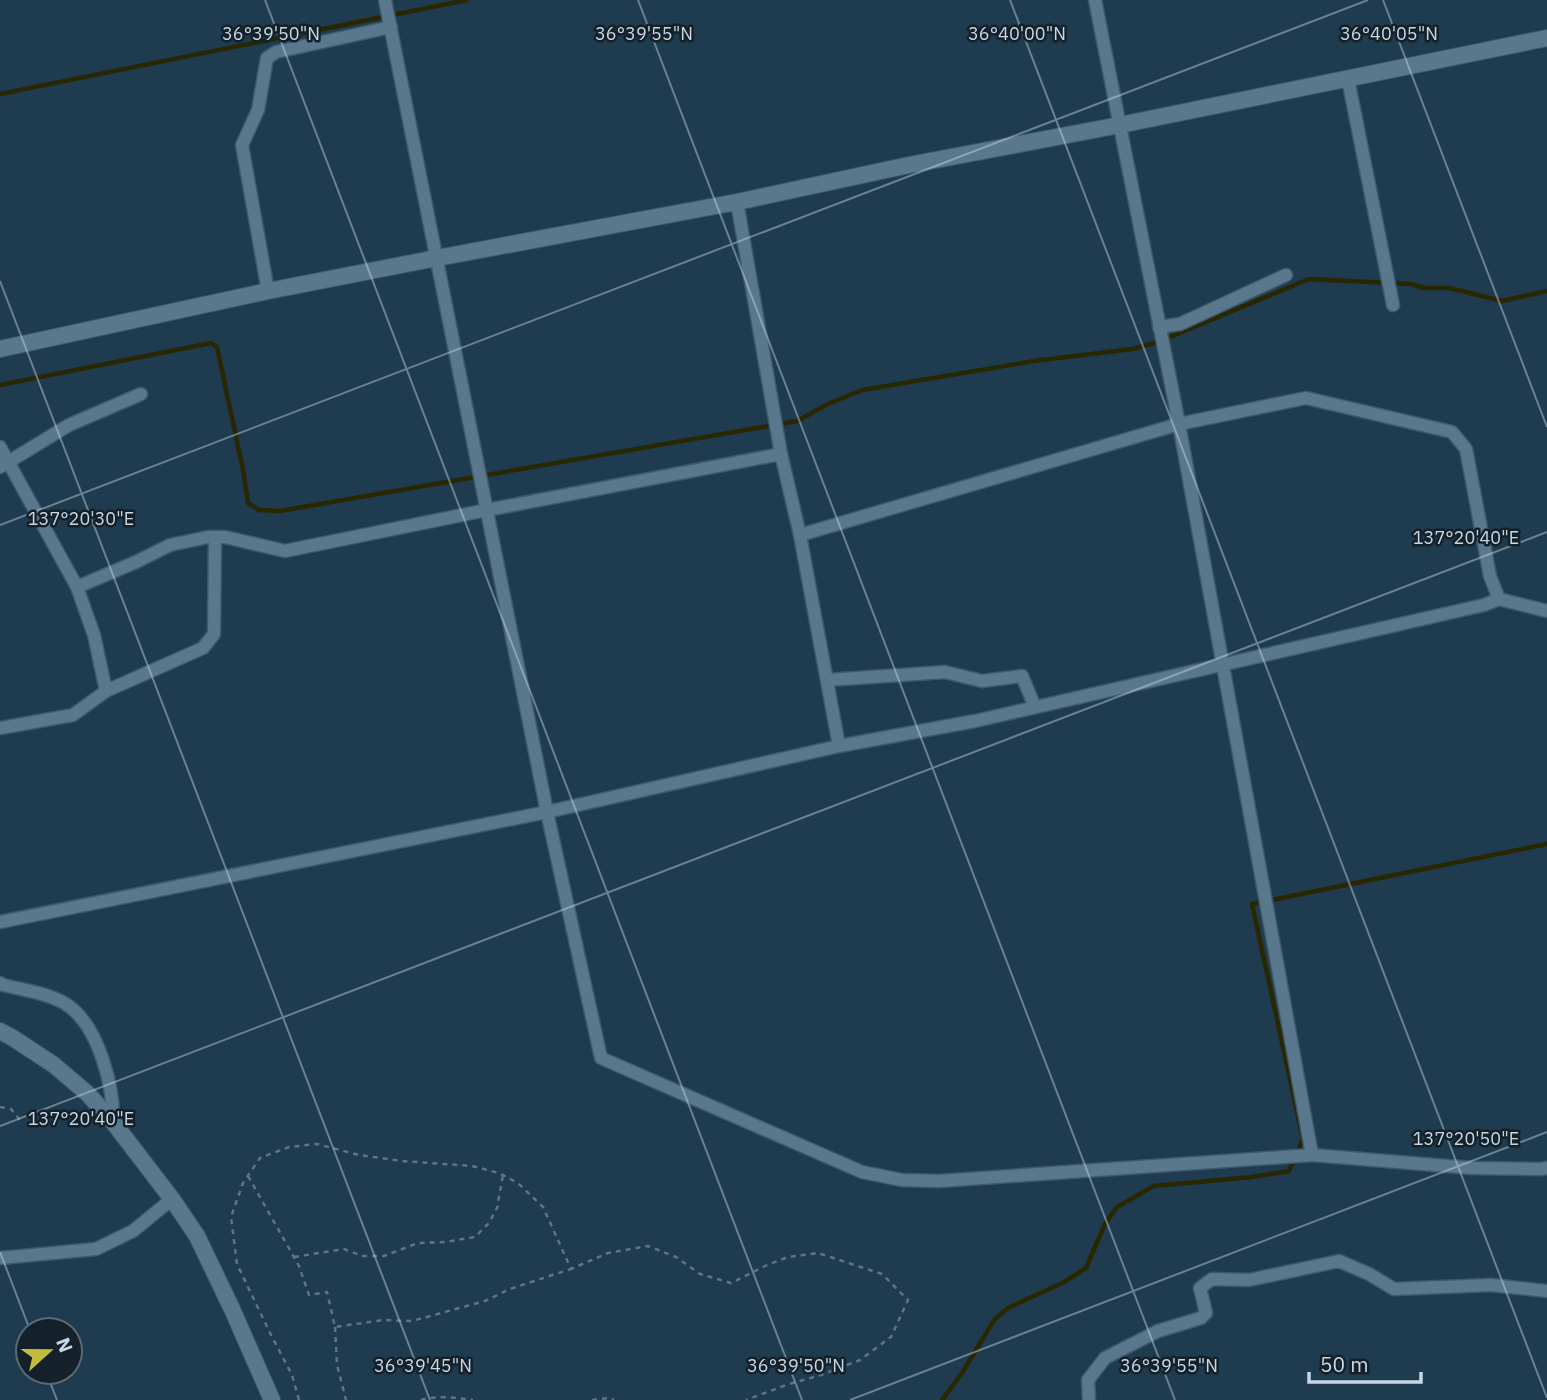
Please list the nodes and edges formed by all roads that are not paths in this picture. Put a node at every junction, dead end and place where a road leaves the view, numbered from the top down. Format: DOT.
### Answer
graph roads {
  1 [pos="385,0"];
  2 [pos="1095,0"];
  3 [pos="391,27"];
  4 [pos="1547,38"];
  5 [pos="1348,79"];
  6 [pos="1120,125"];
  7 [pos="737,202"];
  8 [pos="436,258"];
  9 [pos="1286,275"];
  10 [pos="268,291"];
  11 [pos="1393,305"];
  12 [pos="1159,327"];
  13 [pos="0,349"];
  14 [pos="141,394"];
  15 [pos="1179,425"];
  16 [pos="0,447"];
  17 [pos="781,454"];
  18 [pos="5,465"];
  19 [pos="487,510"];
  20 [pos="800,535"];
  21 [pos="215,537"];
  22 [pos="77,587"];
  23 [pos="1499,599"];
  24 [pos="1547,611"];
  25 [pos="1223,665"];
  26 [pos="827,680"];
  27 [pos="106,691"];
  28 [pos="1035,707"];
  29 [pos="0,728"];
  30 [pos="839,746"];
  31 [pos="547,812"];
  32 [pos="0,922"];
  33 [pos="0,983"];
  34 [pos="0,1031"];
  35 [pos="113,1122"];
  36 [pos="1312,1155"];
  37 [pos="1547,1168"];
  38 [pos="172,1199"];
  39 [pos="0,1258"];
  40 [pos="1547,1291"];
  41 [pos="272,1400"];
  42 [pos="1090,1400"];
  1 -- 3 [label="street"];
  2 -- 6 [label="street"];
  3 -- 8 [label="street"];
  3 -- 10 [label="street"];
  4 -- 5 [label="street"];
  5 -- 6 [label="street"];
  5 -- 11 [label="street"];
  6 -- 7 [label="street"];
  6 -- 12 [label="street"];
  7 -- 8 [label="street"];
  7 -- 17 [label="street"];
  8 -- 10 [label="street"];
  8 -- 19 [label="street"];
  9 -- 12 [label="street"];
  10 -- 13 [label="street"];
  12 -- 15 [label="street"];
  14 -- 18 [label="street"];
  15 -- 20 [label="street"];
  15 -- 23 [label="street"];
  15 -- 25 [label="street"];
  16 -- 18 [label="street"];
  17 -- 19 [label="street"];
  17 -- 20 [label="street"];
  18 -- 22 [label="street"];
  19 -- 21 [label="street"];
  19 -- 31 [label="street"];
  20 -- 26 [label="street"];
  21 -- 22 [label="street"];
  21 -- 27 [label="street"];
  22 -- 27 [label="street"];
  23 -- 24 [label="street"];
  23 -- 25 [label="street"];
  25 -- 28 [label="street"];
  25 -- 36 [label="street"];
  26 -- 28 [label="street"];
  26 -- 30 [label="street"];
  27 -- 29 [label="street"];
  28 -- 30 [label="street"];
  30 -- 31 [label="street"];
  31 -- 32 [label="street"];
  31 -- 36 [label="street"];
  33 -- 35 [label="street"];
  34 -- 35 [label="street"];
  35 -- 38 [label="street"];
  36 -- 37 [label="street"];
  38 -- 39 [label="street"];
  38 -- 41 [label="street"];
  40 -- 42 [label="street"];
}
